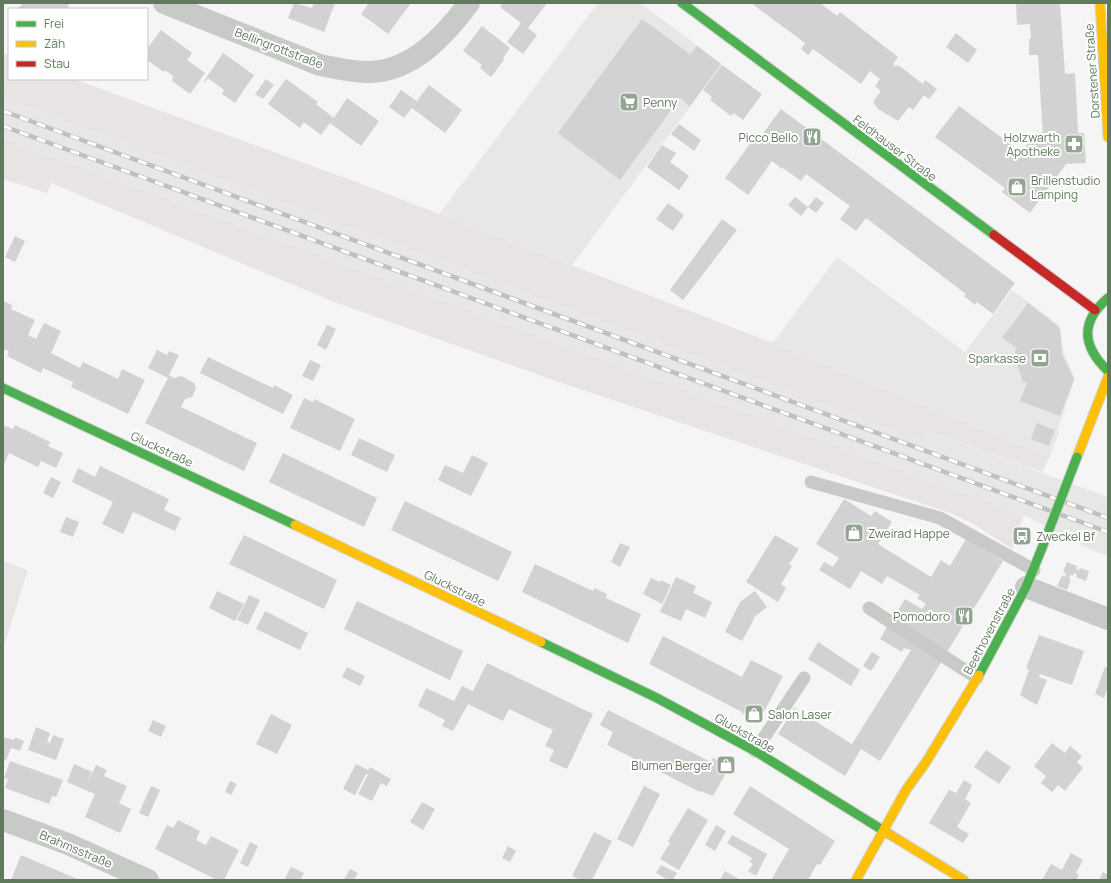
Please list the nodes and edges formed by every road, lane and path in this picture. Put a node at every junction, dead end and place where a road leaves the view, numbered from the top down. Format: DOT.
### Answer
graph roads {
  1 [pos="164,3"];
  2 [pos="469,3"];
  3 [pos="682,3"];
  4 [pos="1100,3"];
  5 [pos="1108,137"];
  6 [pos="1108,298"];
  7 [pos="1095,310"];
  8 [pos="1108,371"];
  9 [pos="1108,377"];
  10 [pos="3,388"];
  11 [pos="811,482"];
  12 [pos="1030,579"];
  13 [pos="869,608"];
  14 [pos="1108,619"];
  15 [pos="804,678"];
  16 [pos="977,678"];
  17 [pos="755,752"];
  18 [pos="3,820"];
  19 [pos="884,832"];
  20 [pos="148,880"];
  21 [pos="856,880"];
  22 [pos="964,880"];
  1 -- 2 [label="street, Bellingrottstraße"];
  3 -- 7 [label="street, Feldhauser Straße"];
  4 -- 5 [label="street, Dorstener Straße"];
  6 -- 7 [label="street"];
  7 -- 8 [label="street"];
  9 -- 12 [label="street, Beethovenstraße, bridge"];
  10 -- 17 [label="street, Gluckstraße"];
  11 -- 12 [label="lane"];
  12 -- 14 [label="street"];
  12 -- 16 [label="street, Beethovenstraße"];
  13 -- 16 [label="lane"];
  15 -- 17 [label="lane"];
  16 -- 19 [label="street, Beethovenstraße"];
  17 -- 19 [label="street, Gluckstraße"];
  18 -- 20 [label="street, Brahmsstraße"];
  19 -- 21 [label="street, Beethovenstraße"];
  19 -- 22 [label="street, Gluckstraße"];
}
